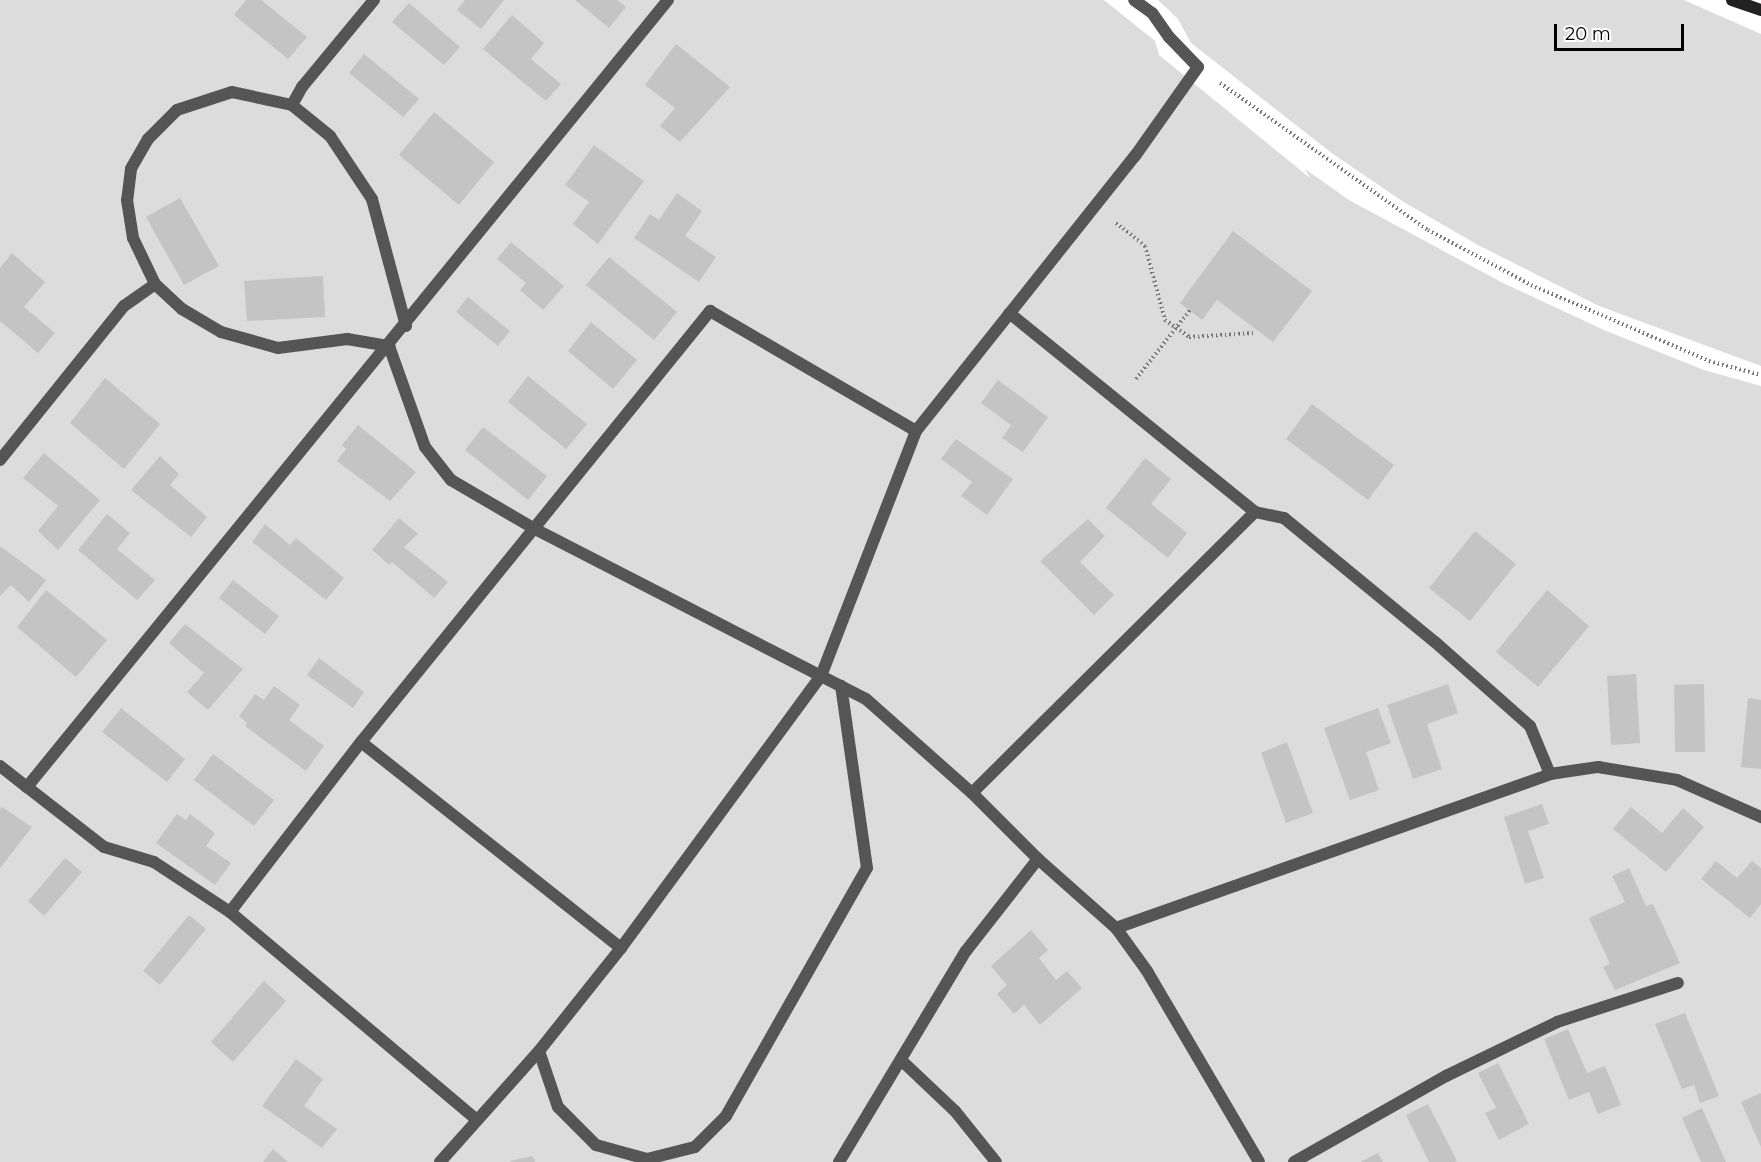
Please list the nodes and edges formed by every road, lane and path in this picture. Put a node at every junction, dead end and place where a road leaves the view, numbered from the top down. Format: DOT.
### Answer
graph roads {
  1 [pos="374,0"];
  2 [pos="668,0"];
  3 [pos="1134,0"];
  4 [pos="1732,0"];
  5 [pos="1761,10"];
  6 [pos="1198,67"];
  7 [pos="292,105"];
  8 [pos="1094,206"];
  9 [pos="155,284"];
  10 [pos="1190,310"];
  11 [pos="1009,314"];
  12 [pos="406,326"];
  13 [pos="1177,328"];
  14 [pos="1254,333"];
  15 [pos="389,346"];
  16 [pos="1761,375"];
  17 [pos="1118,401"];
  18 [pos="916,430"];
  19 [pos="0,460"];
  20 [pos="1255,512"];
  21 [pos="533,528"];
  22 [pos="822,676"];
  23 [pos="842,687"];
  24 [pos="361,742"];
  25 [pos="0,766"];
  26 [pos="1550,774"];
  27 [pos="27,787"];
  28 [pos="972,793"];
  29 [pos="1761,817"];
  30 [pos="1038,859"];
  31 [pos="230,912"];
  32 [pos="1116,928"];
  33 [pos="621,948"];
  34 [pos="1678,983"];
  35 [pos="539,1050"];
  36 [pos="901,1060"];
  37 [pos="477,1120"];
  38 [pos="440,1162"];
  39 [pos="839,1162"];
  40 [pos="996,1162"];
  41 [pos="1259,1162"];
  42 [pos="1294,1162"];
  1 -- 7 [label="lane"];
  2 -- 12 [label="lane"];
  3 -- 6 [label="lane"];
  4 -- 5 [label="main road"];
  6 -- 8 [label="lane"];
  6 -- 16 [label="path"];
  7 -- 9 [label="lane"];
  7 -- 12 [label="lane"];
  8 -- 11 [label="lane"];
  8 -- 13 [label="path"];
  9 -- 15 [label="lane"];
  9 -- 19 [label="lane"];
  10 -- 13 [label="path"];
  11 -- 17 [label="lane"];
  11 -- 18 [label="lane"];
  12 -- 15 [label="lane"];
  13 -- 14 [label="path"];
  13 -- 17 [label="path"];
  15 -- 21 [label="lane"];
  15 -- 27 [label="lane"];
  17 -- 20 [label="lane"];
  18 -- 21 [label="lane"];
  18 -- 22 [label="lane"];
  20 -- 26 [label="lane"];
  20 -- 28 [label="lane"];
  21 -- 22 [label="lane"];
  21 -- 24 [label="lane"];
  22 -- 23 [label="lane"];
  22 -- 33 [label="lane"];
  23 -- 28 [label="lane"];
  23 -- 35 [label="lane"];
  24 -- 31 [label="lane"];
  24 -- 33 [label="lane"];
  25 -- 27 [label="lane"];
  26 -- 29 [label="lane"];
  26 -- 32 [label="lane"];
  27 -- 31 [label="lane"];
  28 -- 30 [label="lane"];
  30 -- 32 [label="lane"];
  30 -- 36 [label="lane"];
  31 -- 37 [label="lane"];
  32 -- 41 [label="lane"];
  33 -- 35 [label="lane"];
  34 -- 42 [label="lane"];
  35 -- 37 [label="lane"];
  36 -- 39 [label="lane"];
  36 -- 40 [label="lane"];
  37 -- 38 [label="lane"];
}
